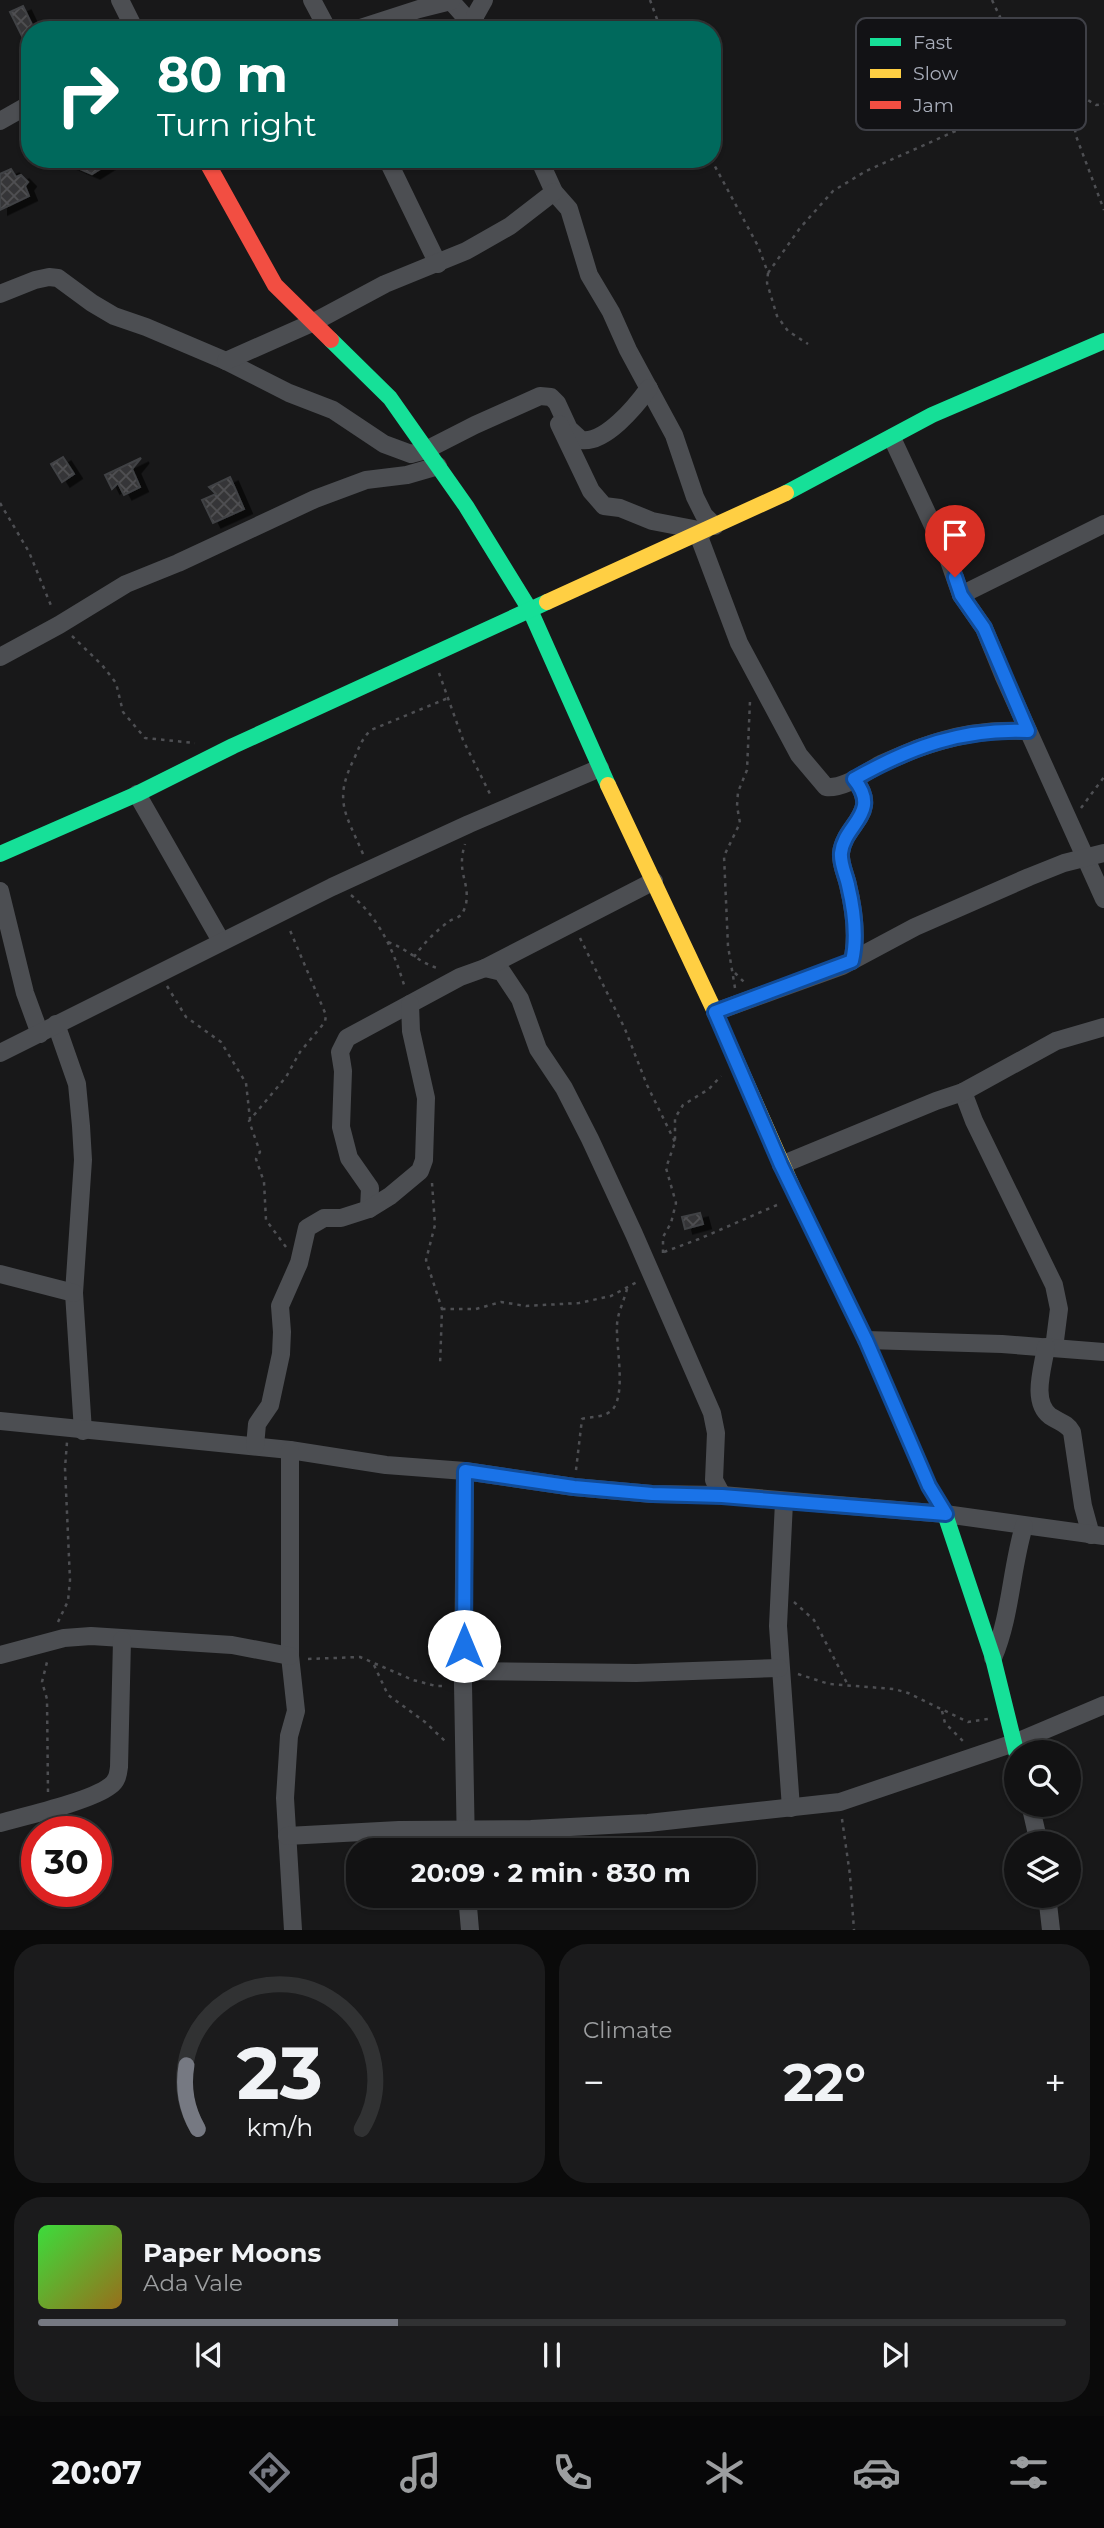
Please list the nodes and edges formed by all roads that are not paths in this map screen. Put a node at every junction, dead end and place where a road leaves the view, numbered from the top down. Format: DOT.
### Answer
graph roads {
  1 [pos="120,0"];
  2 [pos="312,0"];
  3 [pos="484,0"];
  4 [pos="451,1"];
  5 [pos="130,21"];
  6 [pos="323,21"];
  7 [pos="382,21"];
  8 [pos="468,21"];
  9 [pos="475,21"];
  10 [pos="21,109"];
  11 [pos="0,121"];
  12 [pos="210,168"];
  13 [pos="392,168"];
  14 [pos="543,168"];
  15 [pos="554,191"];
  16 [pos="438,264"];
  17 [pos="0,294"];
  18 [pos="314,322"];
  19 [pos="1104,341"];
  20 [pos="226,361"];
  21 [pos="649,388"];
  22 [pos="551,397"];
  23 [pos="892,438"];
  24 [pos="426,450"];
  25 [pos="438,466"];
  26 [pos="1103,528"];
  27 [pos="706,531"];
  28 [pos="961,595"];
  29 [pos="530,610"];
  30 [pos="0,657"];
  31 [pos="1028,731"];
  32 [pos="600,768"];
  33 [pos="854,779"];
  34 [pos="137,794"];
  35 [pos="1104,853"];
  36 [pos="0,854"];
  37 [pos="1085,859"];
  38 [pos="654,881"];
  39 [pos="0,891"];
  40 [pos="1104,899"];
  41 [pos="221,941"];
  42 [pos="852,961"];
  43 [pos="485,968"];
  44 [pos="410,1004"];
  45 [pos="722,1009"];
  46 [pos="56,1024"];
  47 [pos="1104,1027"];
  48 [pos="40,1034"];
  49 [pos="0,1053"];
  50 [pos="963,1092"];
  51 [pos="781,1165"];
  52 [pos="369,1209"];
  53 [pos="0,1274"];
  54 [pos="74,1293"];
  55 [pos="866,1340"];
  56 [pos="1050,1347"];
  57 [pos="1104,1352"];
  58 [pos="0,1421"];
  59 [pos="76,1430"];
  60 [pos="255,1446"];
  61 [pos="290,1450"];
  62 [pos="465,1471"];
  63 [pos="722,1496"];
  64 [pos="784,1502"];
  65 [pos="946,1514"];
  66 [pos="1024,1525"];
  67 [pos="1098,1536"];
  68 [pos="122,1640"];
  69 [pos="0,1655"];
  70 [pos="289,1656"];
  71 [pos="993,1658"];
  72 [pos="779,1668"];
  73 [pos="464,1677"];
  74 [pos="1104,1705"];
  75 [pos="1013,1740"];
  76 [pos="1033,1740"];
  77 [pos="1004,1751"];
  78 [pos="791,1808"];
  79 [pos="0,1823"];
  80 [pos="464,1829"];
  81 [pos="287,1836"];
  82 [pos="465,1838"];
  83 [pos="468,1908"];
  84 [pos="1049,1908"];
  85 [pos="293,1930"];
  86 [pos="470,1930"];
  87 [pos="1051,1930"];
  1 -- 5 [label="street"];
  2 -- 6 [label="street"];
  3 -- 9 [label="street"];
  4 -- 7 [label="street"];
  4 -- 8 [label="street"];
  10 -- 11 [label="street"];
  12 -- 18 [label="street"];
  13 -- 16 [label="street"];
  14 -- 15 [label="street"];
  15 -- 16 [label="street"];
  15 -- 21 [label="street"];
  16 -- 18 [label="street"];
  17 -- 20 [label="street"];
  18 -- 20 [label="street"];
  18 -- 24 [label="street"];
  19 -- 23 [label="street"];
  20 -- 24 [label="street"];
  21 -- 22 [label="street"];
  21 -- 27 [label="street"];
  22 -- 24 [label="street"];
  22 -- 27 [label="street"];
  23 -- 27 [label="street"];
  23 -- 28 [label="street"];
  24 -- 25 [label="street"];
  25 -- 29 [label="street"];
  25 -- 30 [label="street"];
  26 -- 28 [label="street"];
  27 -- 29 [label="street"];
  27 -- 33 [label="street"];
  28 -- 31 [label="street"];
  29 -- 32 [label="street"];
  29 -- 34 [label="street"];
  31 -- 33 [label="street"];
  31 -- 37 [label="street"];
  32 -- 38 [label="street"];
  32 -- 41 [label="street"];
  33 -- 42 [label="street"];
  34 -- 36 [label="street"];
  34 -- 41 [label="street"];
  35 -- 37 [label="street"];
  37 -- 40 [label="street"];
  37 -- 42 [label="street"];
  38 -- 43 [label="street"];
  38 -- 45 [label="street"];
  39 -- 48 [label="street"];
  41 -- 46 [label="street"];
  42 -- 45 [label="street"];
  43 -- 44 [label="street"];
  43 -- 63 [label="street"];
  44 -- 52 [label="street"];
  44 -- 52 [label="street"];
  45 -- 51 [label="street"];
  46 -- 48 [label="street"];
  46 -- 54 [label="street"];
  47 -- 50 [label="street"];
  48 -- 49 [label="street"];
  50 -- 51 [label="street"];
  50 -- 56 [label="street"];
  51 -- 55 [label="street"];
  52 -- 60 [label="street"];
  53 -- 54 [label="street"];
  54 -- 59 [label="street"];
  55 -- 56 [label="street"];
  55 -- 65 [label="street"];
  56 -- 57 [label="street"];
  56 -- 67 [label="street"];
  58 -- 59 [label="street"];
  59 -- 60 [label="street"];
  60 -- 61 [label="street"];
  61 -- 62 [label="street"];
  61 -- 70 [label="street"];
  62 -- 63 [label="street"];
  62 -- 73 [label="street"];
  63 -- 64 [label="street"];
  64 -- 65 [label="street"];
  64 -- 72 [label="street"];
  65 -- 66 [label="street"];
  65 -- 71 [label="street"];
  66 -- 67 [label="street"];
  66 -- 71 [label="street"];
  68 -- 69 [label="street"];
  68 -- 70 [label="street"];
  68 -- 79 [label="street"];
  70 -- 81 [label="street"];
  71 -- 75 [label="street"];
  72 -- 73 [label="street"];
  72 -- 78 [label="street"];
  73 -- 80 [label="street"];
  74 -- 76 [label="street"];
  77 -- 78 [label="street"];
  78 -- 80 [label="street"];
  80 -- 81 [label="street"];
  80 -- 82 [label="street"];
  81 -- 85 [label="street"];
  83 -- 86 [label="street"];
  84 -- 87 [label="street"];
}
